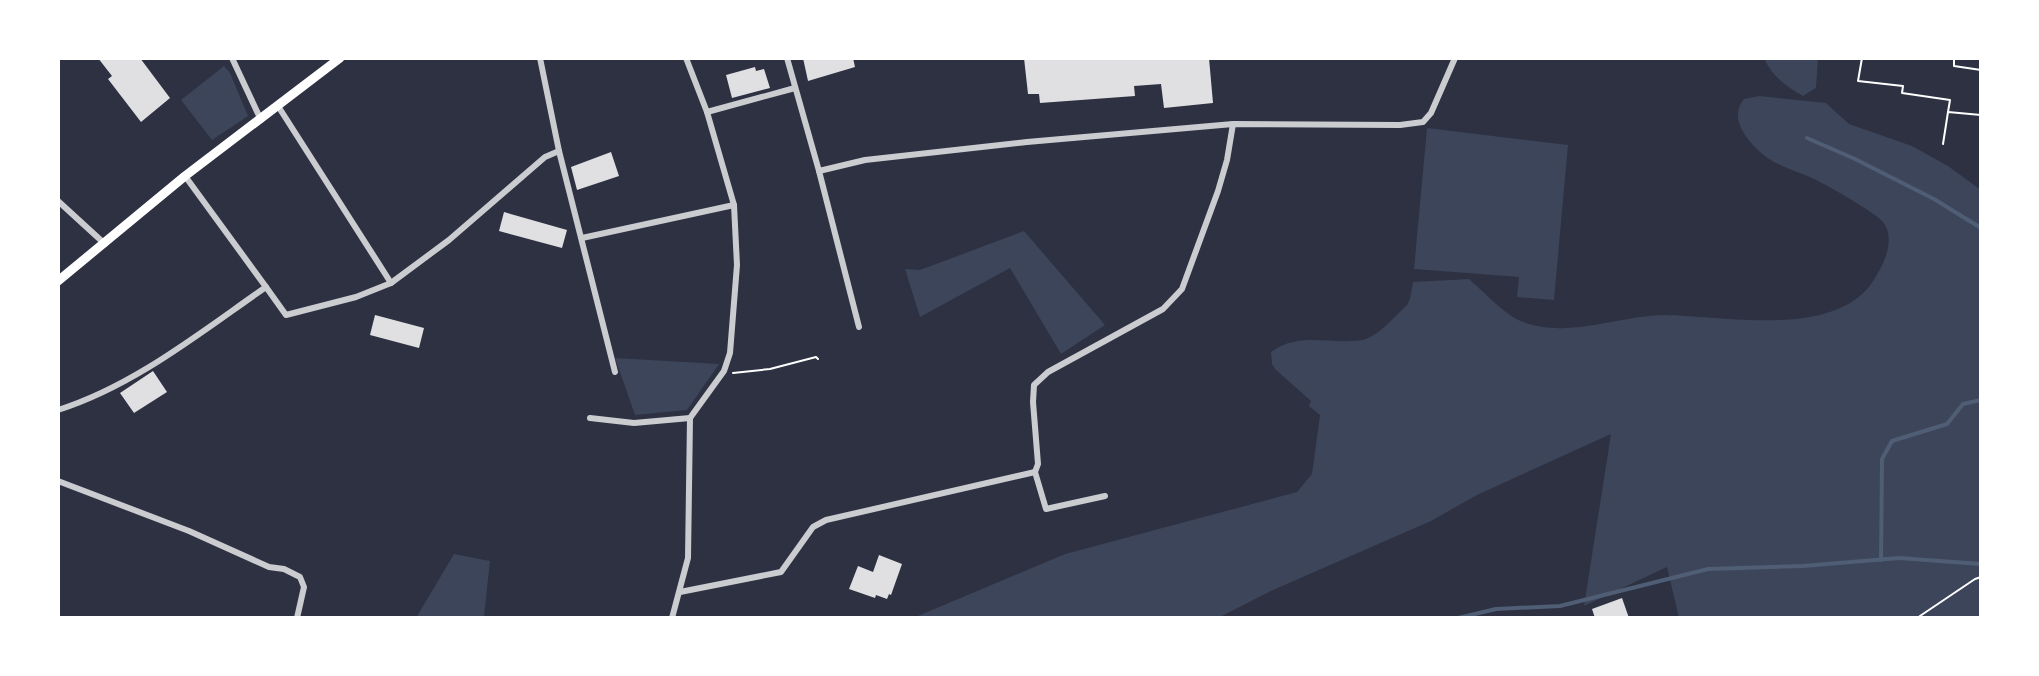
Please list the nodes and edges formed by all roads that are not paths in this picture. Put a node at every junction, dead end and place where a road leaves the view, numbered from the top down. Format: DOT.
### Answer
graph roads {
  1 [pos="232,58"];
  2 [pos="340,58"];
  3 [pos="540,58"];
  4 [pos="686,58"];
  5 [pos="787,58"];
  6 [pos="1455,58"];
  7 [pos="795,88"];
  8 [pos="278,106"];
  9 [pos="707,112"];
  10 [pos="261,120"];
  11 [pos="1233,124"];
  12 [pos="559,151"];
  13 [pos="819,171"];
  14 [pos="185,176"];
  15 [pos="58,201"];
  16 [pos="734,205"];
  17 [pos="582,238"];
  18 [pos="105,244"];
  19 [pos="58,281"];
  20 [pos="391,283"];
  21 [pos="266,287"];
  22 [pos="859,327"];
  23 [pos="615,372"];
  24 [pos="58,410"];
  25 [pos="590,418"];
  26 [pos="690,418"];
  27 [pos="1035,472"];
  28 [pos="58,481"];
  29 [pos="1105,496"];
  30 [pos="680,592"];
  31 [pos="297,618"];
  32 [pos="672,618"];
  1 -- 10 [label="street"];
  2 -- 8 [label="main road"];
  3 -- 12 [label="street"];
  4 -- 9 [label="street"];
  5 -- 7 [label="street"];
  6 -- 11 [label="street"];
  7 -- 9 [label="street"];
  7 -- 13 [label="street"];
  8 -- 10 [label="main road"];
  8 -- 20 [label="street"];
  9 -- 16 [label="street"];
  10 -- 14 [label="main road"];
  11 -- 13 [label="street"];
  11 -- 27 [label="street"];
  12 -- 17 [label="street"];
  12 -- 20 [label="street"];
  13 -- 22 [label="street"];
  14 -- 18 [label="main road"];
  14 -- 21 [label="street"];
  15 -- 18 [label="street"];
  16 -- 17 [label="street"];
  16 -- 26 [label="street"];
  17 -- 23 [label="street"];
  18 -- 19 [label="main road"];
  20 -- 21 [label="street"];
  21 -- 24 [label="street"];
  25 -- 26 [label="street"];
  26 -- 30 [label="street"];
  27 -- 29 [label="street"];
  27 -- 30 [label="street"];
  28 -- 31 [label="street"];
  30 -- 32 [label="street"];
}
